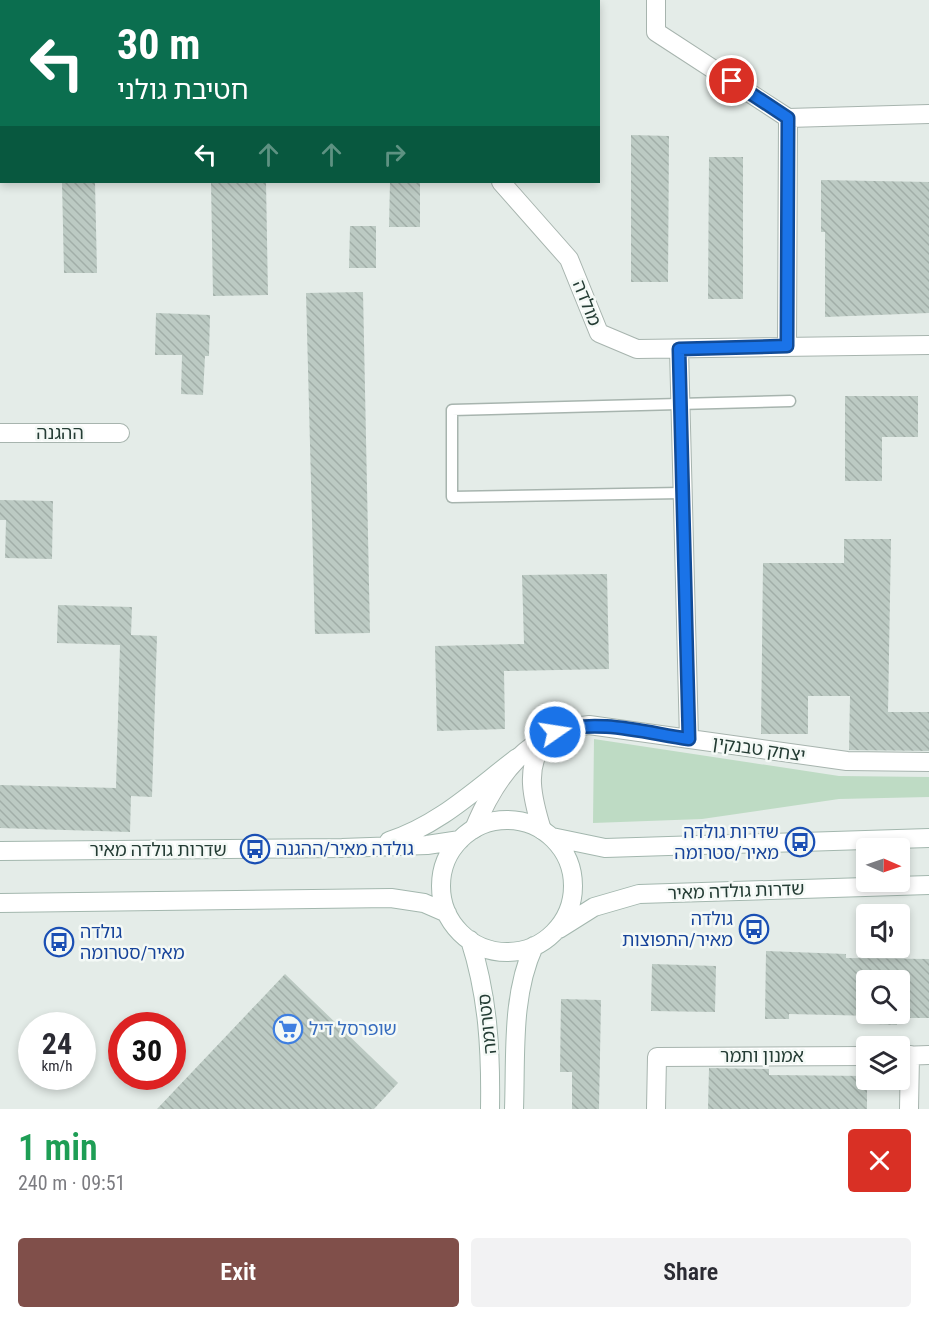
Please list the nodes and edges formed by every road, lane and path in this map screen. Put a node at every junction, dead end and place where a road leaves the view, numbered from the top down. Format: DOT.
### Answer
graph roads {
  1 [pos="656,0"];
  2 [pos="929,114"];
  3 [pos="788,118"];
  4 [pos="502,183"];
  5 [pos="929,345"];
  6 [pos="787,346"];
  7 [pos="679,349"];
  8 [pos="790,401"];
  9 [pos="681,405"];
  10 [pos="0,433"];
  11 [pos="120,434"];
  12 [pos="681,493"];
  13 [pos="555,732"];
  14 [pos="689,739"];
  15 [pos="517,758"];
  16 [pos="929,762"];
  17 [pos="474,829"];
  18 [pos="547,833"];
  19 [pos="929,838"];
  20 [pos="460,840"];
  21 [pos="360,848"];
  22 [pos="0,851"];
  23 [pos="929,885"];
  24 [pos="0,903"];
  25 [pos="447,913"];
  26 [pos="553,934"];
  27 [pos="470,940"];
  28 [pos="534,946"];
  29 [pos="929,1055"];
  30 [pos="856,1056"];
  31 [pos="910,1056"];
  32 [pos="908,1090"];
  33 [pos="490,1109"];
  34 [pos="514,1109"];
  35 [pos="656,1109"];
  36 [pos="909,1109"];
  1 -- 3 [label="street"];
  2 -- 3 [label="street"];
  3 -- 6 [label="street"];
  4 -- 7 [label="street, מולדה"];
  5 -- 6 [label="street, מולדה"];
  6 -- 7 [label="street, מולדה"];
  7 -- 9 [label="street"];
  8 -- 9 [label="lane"];
  9 -- 12 [label="street"];
  9 -- 12 [label="lane"];
  10 -- 11 [label="street, ההגנה"];
  12 -- 14 [label="street"];
  13 -- 14 [label="street, יצחק טבנקין"];
  13 -- 15 [label="street, יצחק טבנקין"];
  13 -- 18 [label="street"];
  14 -- 16 [label="street, יצחק טבנקין"];
  15 -- 17 [label="street, יצחק טבנקין"];
  15 -- 21 [label="street"];
  17 -- 18 [label="street"];
  17 -- 20 [label="street"];
  18 -- 19 [label="street"];
  18 -- 26 [label="street"];
  20 -- 21 [label="street, שדרות גולדה מאיר"];
  20 -- 25 [label="street"];
  21 -- 22 [label="street, שדרות גולדה מאיר"];
  23 -- 26 [label="street, שדרות גולדה מאיר"];
  24 -- 25 [label="street"];
  25 -- 27 [label="street"];
  26 -- 28 [label="street"];
  27 -- 28 [label="street"];
  27 -- 33 [label="street, סטרומה"];
  28 -- 34 [label="street, סטרומה"];
  29 -- 31 [label="street"];
  30 -- 35 [label="street, אמנון ותמר"];
  32 -- 36 [label="street"];
}
